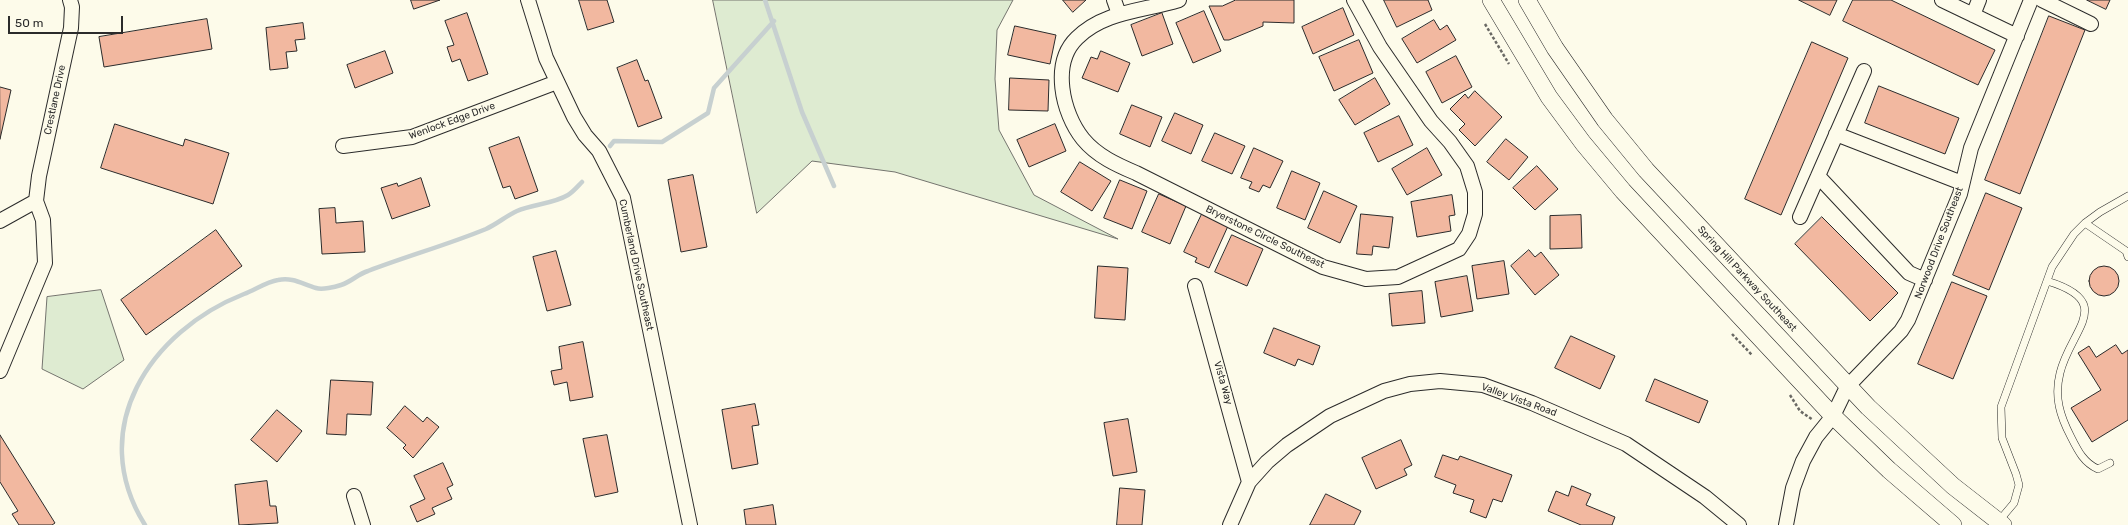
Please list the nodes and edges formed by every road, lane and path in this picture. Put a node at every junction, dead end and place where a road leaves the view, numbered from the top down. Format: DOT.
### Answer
graph roads {
  1 [pos="70,0"];
  2 [pos="528,0"];
  3 [pos="1114,0"];
  4 [pos="1179,0"];
  5 [pos="1354,0"];
  6 [pos="1491,0"];
  7 [pos="1527,0"];
  8 [pos="1942,0"];
  9 [pos="1979,0"];
  10 [pos="2031,0"];
  11 [pos="2042,0"];
  12 [pos="1119,14"];
  13 [pos="1972,15"];
  14 [pos="2092,24"];
  15 [pos="2017,36"];
  16 [pos="1864,72"];
  17 [pos="557,82"];
  18 [pos="1836,134"];
  19 [pos="343,146"];
  20 [pos="1818,176"];
  21 [pos="1962,183"];
  22 [pos="2128,196"];
  23 [pos="36,201"];
  24 [pos="1800,217"];
  25 [pos="0,221"];
  26 [pos="2085,224"];
  27 [pos="2128,257"];
  28 [pos="1925,280"];
  29 [pos="2047,281"];
  30 [pos="1195,286"];
  31 [pos="0,371"];
  32 [pos="1847,387"];
  33 [pos="1833,416"];
  34 [pos="2110,463"];
  35 [pos="1249,482"];
  36 [pos="354,496"];
  37 [pos="1999,524"];
  38 [pos="362,525"];
  39 [pos="690,525"];
  40 [pos="1230,525"];
  41 [pos="1739,525"];
  42 [pos="1786,525"];
  43 [pos="1953,525"];
  1 -- 23 [label="street, Crestlane Drive"];
  2 -- 17 [label="street, Cumberland Drive Southeast"];
  3 -- 12 [label="street"];
  4 -- 12 [label="street, Bryerstone Circle Southeast"];
  5 -- 12 [label="street, Bryerstone Circle Southeast"];
  6 -- 33 [label="street"];
  7 -- 32 [label="street, Spring Hill Parkway Southeast"];
  8 -- 13 [label="street"];
  9 -- 13 [label="street"];
  10 -- 15 [label="street, Norwood Drive Southeast"];
  11 -- 14 [label="street"];
  13 -- 15 [label="street"];
  15 -- 21 [label="street, Norwood Drive Southeast"];
  16 -- 18 [label="street"];
  17 -- 19 [label="street, Wenlock Edge Drive"];
  17 -- 39 [label="street, Cumberland Drive Southeast"];
  18 -- 20 [label="street"];
  18 -- 21 [label="street"];
  20 -- 24 [label="street"];
  20 -- 28 [label="street"];
  21 -- 28 [label="street, Norwood Drive Southeast"];
  22 -- 26 [label="lane"];
  23 -- 25 [label="street"];
  23 -- 31 [label="street, Crestlane Drive"];
  26 -- 27 [label="lane"];
  26 -- 29 [label="lane"];
  28 -- 32 [label="street, Norwood Drive Southeast"];
  29 -- 34 [label="lane"];
  29 -- 37 [label="lane"];
  30 -- 35 [label="street, Vista Way"];
  32 -- 33 [label="street, Norwood Drive Southeast"];
  32 -- 37 [label="street, Spring Hill Parkway Southeast"];
  33 -- 42 [label="street, Norwood Drive Southeast"];
  33 -- 43 [label="street"];
  35 -- 40 [label="street, Valley Vista Road"];
  35 -- 41 [label="street, Valley Vista Road"];
  36 -- 38 [label="street"];
}
